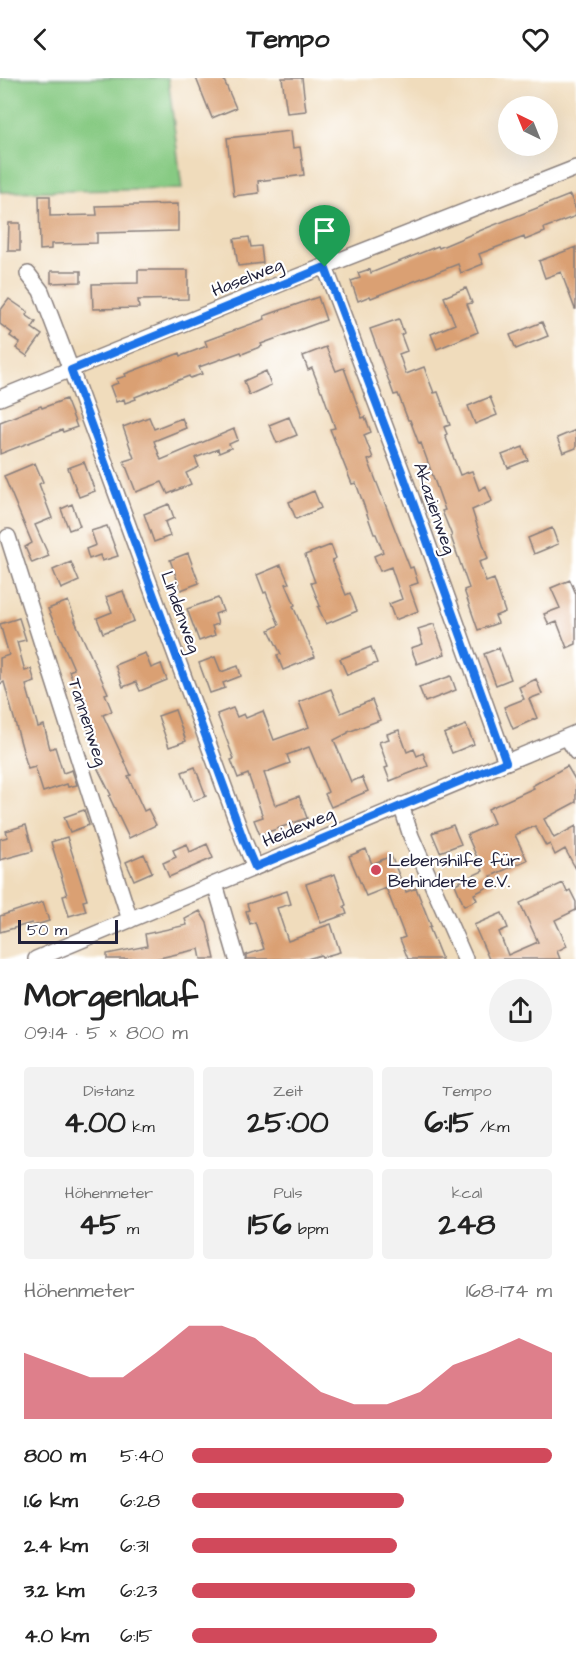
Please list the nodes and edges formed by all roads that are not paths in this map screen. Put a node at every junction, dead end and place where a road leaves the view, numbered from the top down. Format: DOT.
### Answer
graph roads {
  1 [pos="576,168"];
  2 [pos="325,267"];
  3 [pos="28,274"];
  4 [pos="71,370"];
  5 [pos="0,398"];
  6 [pos="8,537"];
  7 [pos="571,735"];
  8 [pos="576,752"];
  9 [pos="506,762"];
  10 [pos="401,805"];
  11 [pos="255,867"];
  12 [pos="214,885"];
  13 [pos="130,920"];
  14 [pos="36,959"];
  15 [pos="237,959"];
  16 [pos="465,959"];
  1 -- 2 [label="street, Haselweg"];
  2 -- 4 [label="street, Haselweg"];
  2 -- 9 [label="street, Akazienweg"];
  3 -- 4 [label="street, Lindenweg"];
  4 -- 5 [label="street, Haselweg"];
  4 -- 11 [label="street, Lindenweg"];
  6 -- 13 [label="street, Tannenweg"];
  7 -- 8 [label="street"];
  7 -- 9 [label="street, Heideweg"];
  9 -- 10 [label="street, Heideweg"];
  10 -- 11 [label="street, Heideweg"];
  10 -- 16 [label="street"];
  11 -- 12 [label="street, Heideweg"];
  12 -- 13 [label="street, Heideweg"];
  12 -- 15 [label="street"];
  13 -- 14 [label="street, Heideweg"];
}
